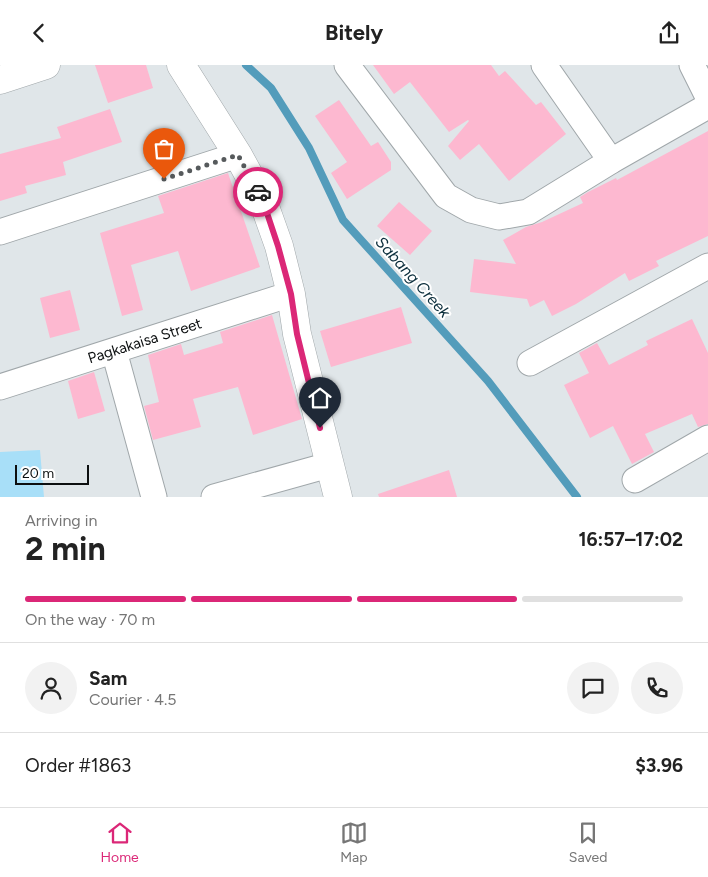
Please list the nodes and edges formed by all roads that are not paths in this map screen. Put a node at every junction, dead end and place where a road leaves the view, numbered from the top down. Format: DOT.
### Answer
graph roads {
  1 [pos="46,65"];
  2 [pos="181,65"];
  3 [pos="347,65"];
  4 [pos="544,65"];
  5 [pos="692,65"];
  6 [pos="0,80"];
  7 [pos="708,97"];
  8 [pos="708,106"];
  9 [pos="238,155"];
  10 [pos="611,161"];
  11 [pos="0,233"];
  12 [pos="708,266"];
  13 [pos="291,294"];
  14 [pos="114,351"];
  15 [pos="530,363"];
  16 [pos="0,387"];
  17 [pos="708,438"];
  18 [pos="329,465"];
  19 [pos="635,480"];
  20 [pos="154,497"];
  21 [pos="214,497"];
  22 [pos="338,497"];
  1 -- 6 [label="street"];
  2 -- 9 [label="street"];
  3 -- 10 [label="street"];
  4 -- 10 [label="street"];
  5 -- 7 [label="street"];
  8 -- 10 [label="street"];
  9 -- 11 [label="street"];
  9 -- 13 [label="street"];
  12 -- 15 [label="street"];
  13 -- 14 [label="street, Pagkakaisa Street"];
  13 -- 18 [label="street"];
  14 -- 16 [label="street, Pagkakaisa Street"];
  14 -- 20 [label="street"];
  17 -- 19 [label="street"];
  18 -- 21 [label="street"];
  18 -- 22 [label="street"];
}
